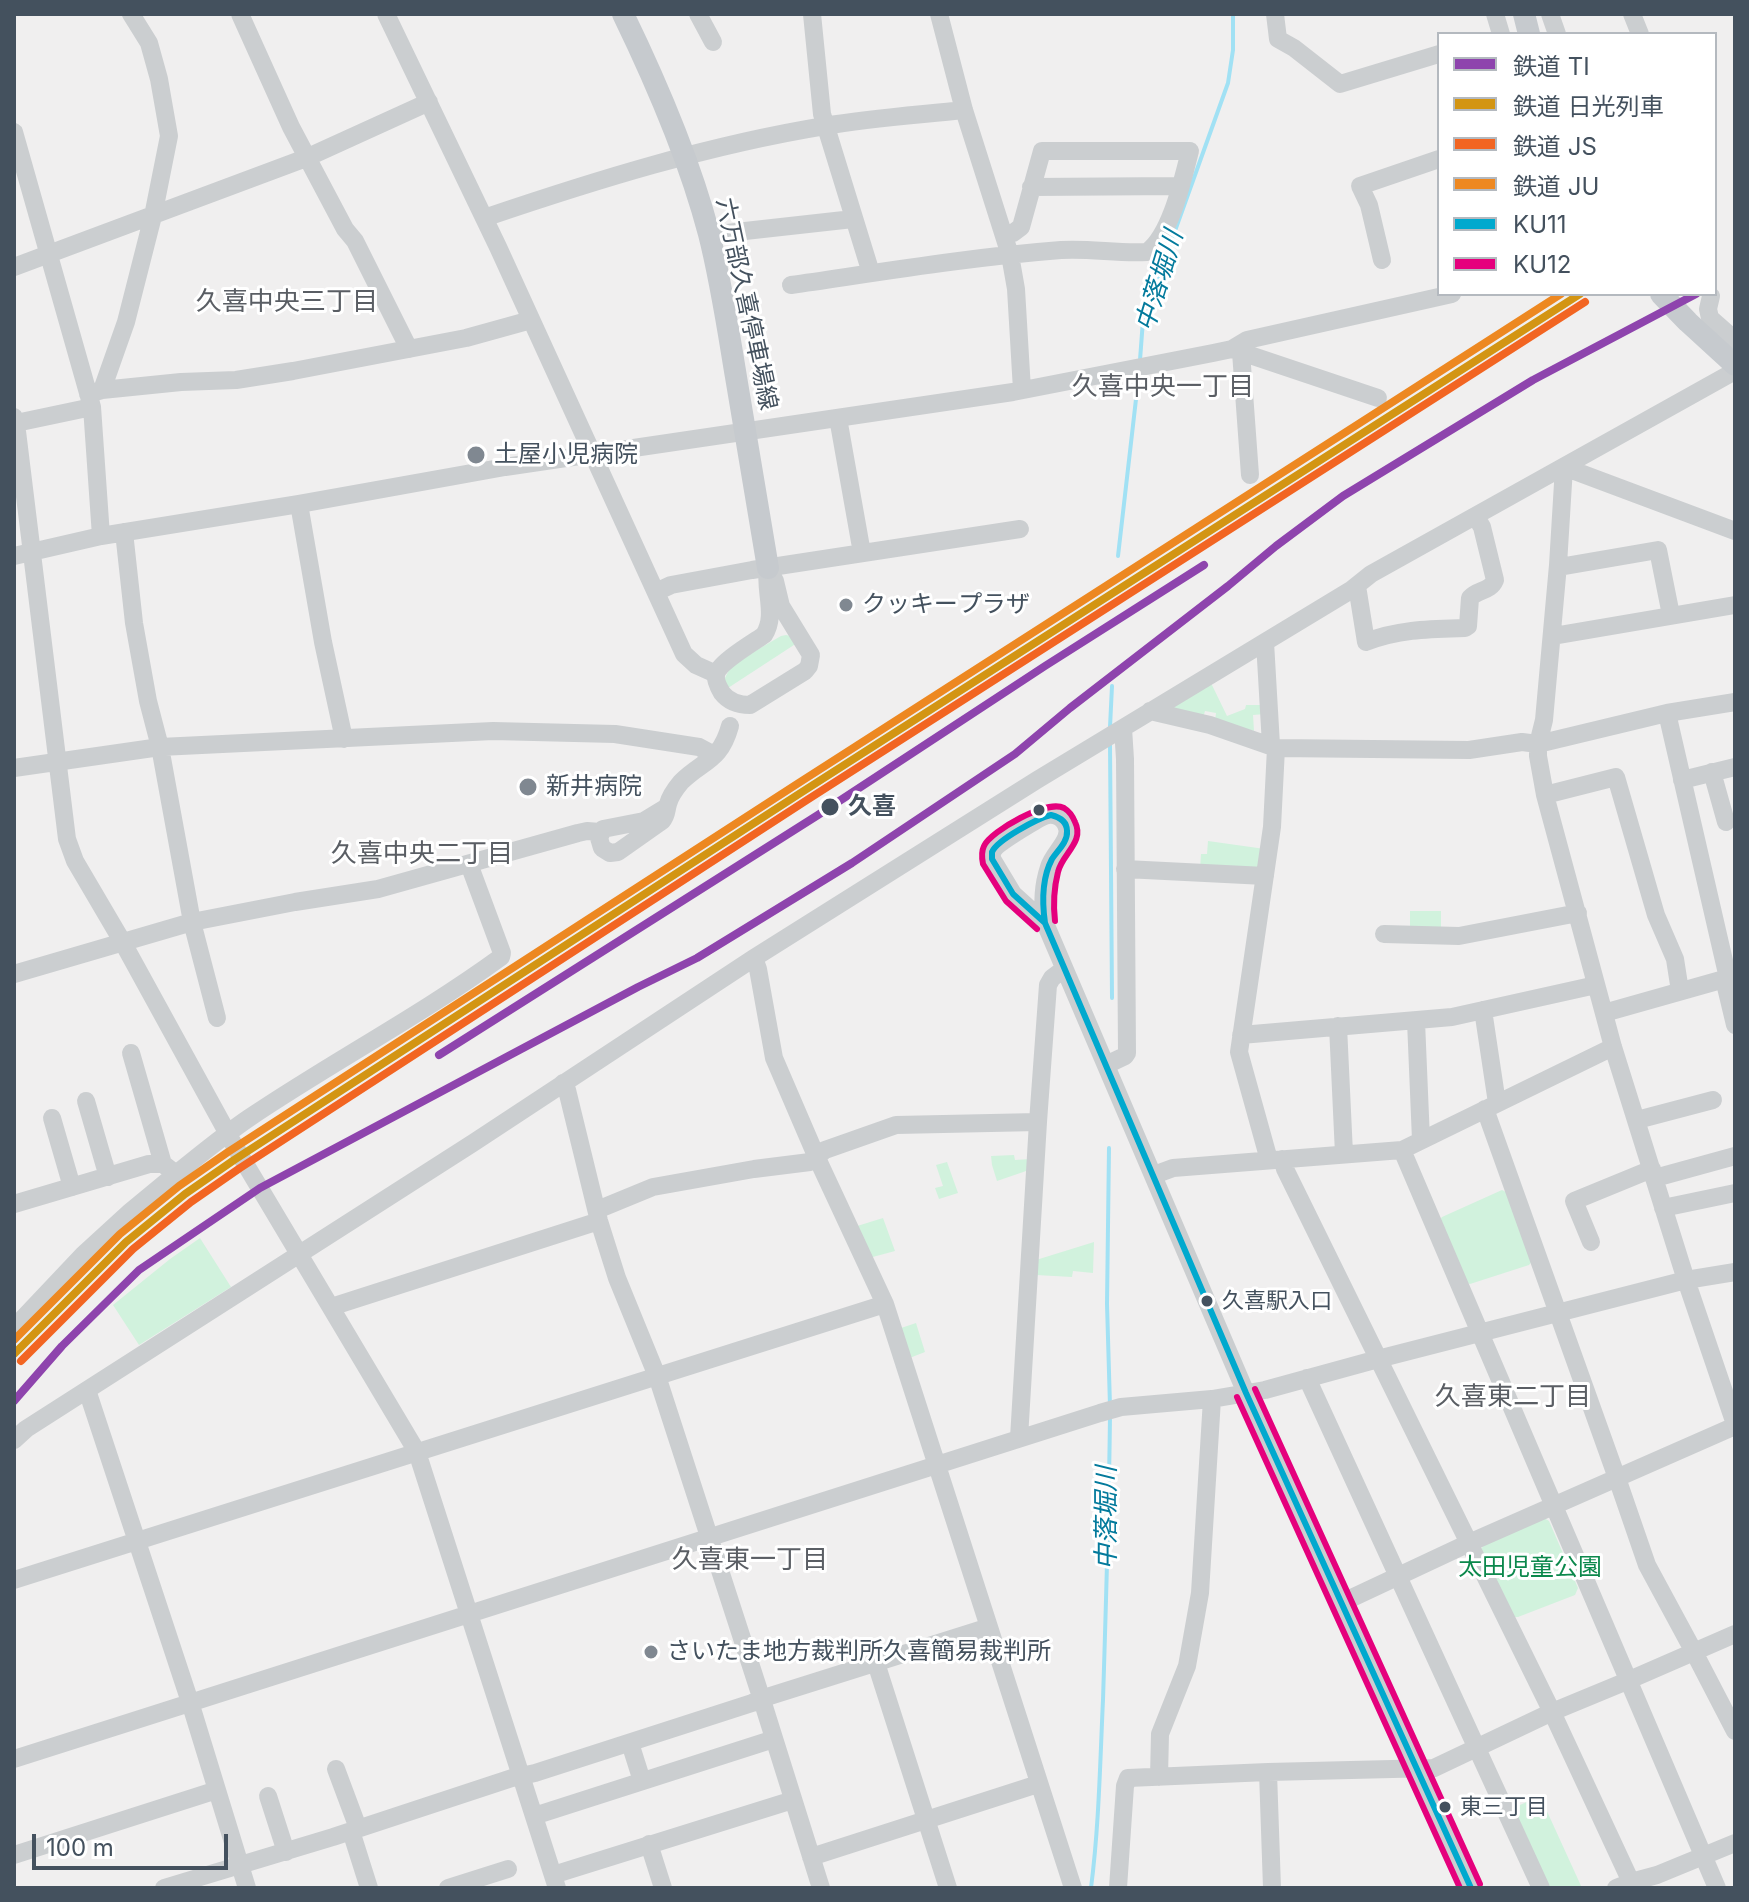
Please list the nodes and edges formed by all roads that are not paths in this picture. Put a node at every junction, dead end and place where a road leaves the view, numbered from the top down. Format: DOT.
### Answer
graph roads {
  1 [pos="131,14"];
  2 [pos="240,14"];
  3 [pos="386,14"];
  4 [pos="698,14"];
  5 [pos="812,14"];
  6 [pos="939,14"];
  7 [pos="1275,14"];
  8 [pos="626,15"];
  9 [pos="713,42"];
  10 [pos="1437,55"];
  11 [pos="429,102"];
  12 [pos="964,110"];
  13 [pos="825,126"];
  14 [pos="14,132"];
  15 [pos="683,156"];
  16 [pos="306,158"];
  17 [pos="1437,160"];
  18 [pos="1181,186"];
  19 [pos="1031,187"];
  20 [pos="153,216"];
  21 [pos="484,218"];
  22 [pos="853,219"];
  23 [pos="709,235"];
  24 [pos="1004,235"];
  25 [pos="47,254"];
  26 [pos="1010,255"];
  27 [pos="1382,260"];
  28 [pos="14,267"];
  29 [pos="871,273"];
  30 [pos="791,285"];
  31 [pos="1443,296"];
  32 [pos="1663,296"];
  33 [pos="1711,296"];
  34 [pos="531,320"];
  35 [pos="1735,340"];
  36 [pos="409,349"];
  37 [pos="1236,350"];
  38 [pos="1732,375"];
  39 [pos="1022,390"];
  40 [pos="94,397"];
  41 [pos="1378,398"];
  42 [pos="838,418"];
  43 [pos="15,420"];
  44 [pos="745,431"];
  45 [pos="593,453"];
  46 [pos="1564,467"];
  47 [pos="1250,475"];
  48 [pos="299,504"];
  49 [pos="1476,517"];
  50 [pos="1020,529"];
  51 [pos="1735,531"];
  52 [pos="124,532"];
  53 [pos="101,536"];
  54 [pos="862,553"];
  55 [pos="23,554"];
  56 [pos="1558,565"];
  57 [pos="768,568"];
  58 [pos="1357,586"];
  59 [pos="656,592"];
  60 [pos="1735,605"];
  61 [pos="1671,615"];
  62 [pos="796,632"];
  63 [pos="764,635"];
  64 [pos="1552,635"];
  65 [pos="1265,642"];
  66 [pos="719,683"];
  67 [pos="1735,702"];
  68 [pos="750,705"];
  69 [pos="1150,711"];
  70 [pos="1667,713"];
  71 [pos="730,726"];
  72 [pos="1121,729"];
  73 [pos="344,739"];
  74 [pos="1538,744"];
  75 [pos="160,747"];
  76 [pos="1274,747"];
  77 [pos="714,755"];
  78 [pos="56,761"];
  79 [pos="1735,767"];
  80 [pos="14,768"];
  81 [pos="1712,772"];
  82 [pos="1682,780"];
  83 [pos="1545,795"];
  84 [pos="667,807"];
  85 [pos="1726,822"];
  86 [pos="600,832"];
  87 [pos="469,864"];
  88 [pos="1125,869"];
  89 [pos="1265,876"];
  90 [pos="1578,913"];
  91 [pos="192,922"];
  92 [pos="1045,923"];
  93 [pos="1384,934"];
  94 [pos="122,941"];
  95 [pos="754,958"];
  96 [pos="1064,969"];
  97 [pos="14,974"];
  98 [pos="1729,978"];
  99 [pos="1596,985"];
  100 [pos="1680,991"];
  101 [pos="1483,1010"];
  102 [pos="1604,1013"];
  103 [pos="217,1018"];
  104 [pos="1416,1021"];
  105 [pos="1735,1025"];
  106 [pos="1338,1026"];
  107 [pos="1241,1035"];
  108 [pos="1613,1047"];
  109 [pos="131,1053"];
  110 [pos="1106,1065"];
  111 [pos="563,1083"];
  112 [pos="1713,1100"];
  113 [pos="86,1101"];
  114 [pos="1491,1106"];
  115 [pos="52,1118"];
  116 [pos="1637,1120"];
  117 [pos="1038,1122"];
  118 [pos="228,1134"];
  119 [pos="1421,1140"];
  120 [pos="1402,1150"];
  121 [pos="1344,1154"];
  122 [pos="1735,1156"];
  123 [pos="817,1158"];
  124 [pos="1276,1159"];
  125 [pos="170,1169"];
  126 [pos="1654,1173"];
  127 [pos="1154,1175"];
  128 [pos="108,1177"];
  129 [pos="72,1187"];
  130 [pos="1735,1193"];
  131 [pos="14,1204"];
  132 [pos="1663,1208"];
  133 [pos="598,1215"];
  134 [pos="1591,1242"];
  135 [pos="300,1254"];
  136 [pos="1735,1272"];
  137 [pos="1686,1280"];
  138 [pos="885,1304"];
  139 [pos="331,1307"];
  140 [pos="1558,1313"];
  141 [pos="14,1327"];
  142 [pos="1479,1333"];
  143 [pos="1378,1359"];
  144 [pos="657,1376"];
  145 [pos="1307,1378"];
  146 [pos="1728,1384"];
  147 [pos="87,1390"];
  148 [pos="1246,1393"];
  149 [pos="1212,1399"];
  150 [pos="1735,1425"];
  151 [pos="1019,1438"];
  152 [pos="14,1440"];
  153 [pos="417,1452"];
  154 [pos="937,1465"];
  155 [pos="1617,1478"];
  156 [pos="1553,1507"];
  157 [pos="710,1538"];
  158 [pos="137,1541"];
  159 [pos="1469,1543"];
  160 [pos="1398,1576"];
  161 [pos="14,1580"];
  162 [pos="1341,1603"];
  163 [pos="470,1614"];
  164 [pos="989,1627"];
  165 [pos="1735,1634"];
  166 [pos="1694,1652"];
  167 [pos="876,1663"];
  168 [pos="1627,1681"];
  169 [pos="762,1700"];
  170 [pos="190,1702"];
  171 [pos="1552,1712"];
  172 [pos="1735,1731"];
  173 [pos="774,1739"];
  174 [pos="630,1743"];
  175 [pos="1476,1747"];
  176 [pos="14,1759"];
  177 [pos="336,1769"];
  178 [pos="1417,1769"];
  179 [pos="1268,1772"];
  180 [pos="521,1776"];
  181 [pos="1159,1777"];
  182 [pos="642,1781"];
  183 [pos="1038,1784"];
  184 [pos="217,1790"];
  185 [pos="268,1796"];
  186 [pos="793,1800"];
  187 [pos="534,1816"];
  188 [pos="926,1821"];
  189 [pos="355,1830"];
  190 [pos="1735,1843"];
  191 [pos="649,1844"];
  192 [pos="286,1852"];
  193 [pos="14,1855"];
  194 [pos="1703,1855"];
  195 [pos="811,1857"];
  196 [pos="240,1865"];
  197 [pos="508,1869"];
  198 [pos="555,1881"];
  199 [pos="1660,1882"];
  200 [pos="482,1883"];
  201 [pos="1623,1885"];
  202 [pos="164,1888"];
  203 [pos="247,1888"];
  204 [pos="369,1888"];
  205 [pos="448,1888"];
  206 [pos="663,1888"];
  207 [pos="821,1888"];
  208 [pos="948,1888"];
  209 [pos="1073,1888"];
  210 [pos="1118,1888"];
  211 [pos="1272,1888"];
  212 [pos="1471,1888"];
  213 [pos="1541,1888"];
  214 [pos="1717,1888"];
  1 -- 20 [label="street"];
  2 -- 16 [label="street"];
  3 -- 11 [label="street"];
  4 -- 9 [label="street"];
  5 -- 13 [label="street"];
  6 -- 12 [label="street"];
  7 -- 10 [label="street"];
  8 -- 15 [label="main road, 六万部久喜停車場線"];
  11 -- 16 [label="street"];
  11 -- 21 [label="street"];
  12 -- 13 [label="street"];
  12 -- 24 [label="street"];
  13 -- 15 [label="street"];
  13 -- 22 [label="street"];
  14 -- 25 [label="street"];
  15 -- 21 [label="street"];
  15 -- 23 [label="main road, 六万部久喜停車場線"];
  16 -- 20 [label="street"];
  16 -- 36 [label="street"];
  17 -- 27 [label="street"];
  18 -- 19 [label="street"];
  18 -- 19 [label="street"];
  18 -- 26 [label="street"];
  19 -- 24 [label="street"];
  20 -- 25 [label="street"];
  20 -- 40 [label="street"];
  21 -- 34 [label="street"];
  22 -- 23 [label="street"];
  22 -- 29 [label="street"];
  23 -- 44 [label="main road, 六万部久喜停車場線"];
  24 -- 26 [label="street"];
  25 -- 28 [label="street"];
  25 -- 40 [label="street"];
  26 -- 29 [label="street"];
  26 -- 39 [label="street"];
  29 -- 30 [label="street"];
  31 -- 37 [label="street"];
  32 -- 38 [label="main road"];
  33 -- 35 [label="street"];
  34 -- 36 [label="street"];
  34 -- 45 [label="street"];
  36 -- 40 [label="street"];
  37 -- 39 [label="street"];
  37 -- 41 [label="street"];
  37 -- 47 [label="street"];
  38 -- 46 [label="street"];
  39 -- 42 [label="street"];
  40 -- 43 [label="street"];
  40 -- 53 [label="street"];
  42 -- 44 [label="street"];
  42 -- 54 [label="street"];
  43 -- 55 [label="street"];
  44 -- 45 [label="street"];
  44 -- 57 [label="main road, 六万部久喜停車場線"];
  45 -- 48 [label="street"];
  45 -- 59 [label="street"];
  46 -- 49 [label="street"];
  46 -- 51 [label="street"];
  46 -- 56 [label="street"];
  48 -- 52 [label="street"];
  48 -- 73 [label="street"];
  49 -- 58 [label="street"];
  49 -- 58 [label="street"];
  50 -- 54 [label="street"];
  52 -- 53 [label="street"];
  52 -- 75 [label="street"];
  53 -- 55 [label="street"];
  54 -- 57 [label="street"];
  55 -- 78 [label="street"];
  56 -- 61 [label="street"];
  56 -- 64 [label="street"];
  57 -- 59 [label="street"];
  57 -- 62 [label="street"];
  57 -- 63 [label="street"];
  58 -- 65 [label="street"];
  59 -- 66 [label="street"];
  60 -- 61 [label="street"];
  61 -- 64 [label="street"];
  62 -- 63 [label="street"];
  62 -- 68 [label="street"];
  63 -- 66 [label="street"];
  64 -- 74 [label="street"];
  65 -- 69 [label="street"];
  65 -- 76 [label="street"];
  66 -- 68 [label="street"];
  66 -- 71 [label="street"];
  67 -- 70 [label="street"];
  68 -- 71 [label="street"];
  69 -- 72 [label="street"];
  69 -- 76 [label="street"];
  70 -- 74 [label="street"];
  70 -- 82 [label="street"];
  71 -- 77 [label="street"];
  72 -- 88 [label="street"];
  72 -- 95 [label="street"];
  73 -- 75 [label="street"];
  73 -- 77 [label="street"];
  74 -- 76 [label="street"];
  74 -- 83 [label="street"];
  75 -- 78 [label="street"];
  75 -- 91 [label="street"];
  76 -- 89 [label="street"];
  77 -- 84 [label="street"];
  78 -- 80 [label="street"];
  78 -- 94 [label="street"];
  79 -- 81 [label="street"];
  81 -- 82 [label="street"];
  81 -- 85 [label="street"];
  82 -- 98 [label="street"];
  83 -- 90 [label="street"];
  83 -- 100 [label="street"];
  84 -- 86 [label="street"];
  84 -- 86 [label="street"];
  86 -- 87 [label="street"];
  87 -- 91 [label="street"];
  87 -- 118 [label="street"];
  88 -- 89 [label="street"];
  88 -- 110 [label="street"];
  89 -- 107 [label="street"];
  90 -- 93 [label="street"];
  90 -- 99 [label="street"];
  91 -- 94 [label="street"];
  91 -- 103 [label="street"];
  92 -- 92 [label="street"];
  92 -- 96 [label="street"];
  94 -- 97 [label="street"];
  94 -- 118 [label="street"];
  95 -- 111 [label="street"];
  95 -- 123 [label="street"];
  96 -- 110 [label="street"];
  96 -- 117 [label="street"];
  98 -- 100 [label="street"];
  98 -- 105 [label="street"];
  99 -- 101 [label="street"];
  99 -- 102 [label="street"];
  100 -- 102 [label="street"];
  101 -- 104 [label="street"];
  101 -- 114 [label="street"];
  102 -- 108 [label="street"];
  104 -- 106 [label="street"];
  104 -- 119 [label="street"];
  106 -- 107 [label="street"];
  106 -- 121 [label="street"];
  107 -- 124 [label="street"];
  108 -- 114 [label="street"];
  108 -- 116 [label="street"];
  109 -- 125 [label="street"];
  110 -- 127 [label="street"];
  111 -- 133 [label="street"];
  111 -- 135 [label="street"];
  112 -- 116 [label="street"];
  113 -- 128 [label="street"];
  114 -- 119 [label="street"];
  114 -- 140 [label="street"];
  115 -- 129 [label="street"];
  116 -- 126 [label="street"];
  117 -- 123 [label="street"];
  117 -- 151 [label="street"];
  118 -- 125 [label="street"];
  118 -- 135 [label="street"];
  119 -- 120 [label="street"];
  120 -- 121 [label="street"];
  120 -- 142 [label="street"];
  121 -- 124 [label="street"];
  122 -- 126 [label="street"];
  123 -- 133 [label="street"];
  123 -- 138 [label="street"];
  124 -- 127 [label="street"];
  124 -- 143 [label="street"];
  125 -- 128 [label="street"];
  125 -- 141 [label="street"];
  126 -- 132 [label="street"];
  126 -- 134 [label="street"];
  127 -- 148 [label="street"];
  128 -- 129 [label="street"];
  129 -- 131 [label="street"];
  130 -- 132 [label="street"];
  132 -- 137 [label="street"];
  133 -- 139 [label="street"];
  133 -- 144 [label="street"];
  135 -- 139 [label="street"];
  135 -- 147 [label="street"];
  136 -- 137 [label="street"];
  137 -- 140 [label="street"];
  137 -- 146 [label="street"];
  138 -- 144 [label="street"];
  138 -- 154 [label="street"];
  139 -- 153 [label="street"];
  140 -- 142 [label="street"];
  140 -- 155 [label="street"];
  142 -- 143 [label="street"];
  142 -- 156 [label="street"];
  143 -- 145 [label="street"];
  143 -- 159 [label="street"];
  144 -- 153 [label="street"];
  144 -- 157 [label="street"];
  145 -- 148 [label="street"];
  145 -- 160 [label="street"];
  146 -- 150 [label="street"];
  147 -- 152 [label="street"];
  147 -- 158 [label="street"];
  148 -- 149 [label="street"];
  148 -- 162 [label="street"];
  149 -- 151 [label="street"];
  149 -- 181 [label="street"];
  150 -- 155 [label="street"];
  151 -- 154 [label="street"];
  153 -- 158 [label="street"];
  153 -- 163 [label="street"];
  154 -- 157 [label="street"];
  154 -- 164 [label="street"];
  155 -- 156 [label="street"];
  155 -- 166 [label="street"];
  156 -- 159 [label="street"];
  156 -- 168 [label="street"];
  157 -- 163 [label="street"];
  157 -- 169 [label="street"];
  158 -- 161 [label="street"];
  158 -- 170 [label="street"];
  159 -- 160 [label="street"];
  159 -- 171 [label="street"];
  160 -- 162 [label="street"];
  160 -- 175 [label="street"];
  162 -- 178 [label="street"];
  163 -- 170 [label="street"];
  163 -- 180 [label="street"];
  164 -- 167 [label="street"];
  164 -- 183 [label="street"];
  165 -- 166 [label="street"];
  166 -- 168 [label="street"];
  166 -- 172 [label="street"];
  167 -- 169 [label="street"];
  167 -- 188 [label="street"];
  168 -- 171 [label="street"];
  168 -- 194 [label="street"];
  169 -- 173 [label="street"];
  169 -- 174 [label="street"];
  170 -- 176 [label="street"];
  170 -- 184 [label="street"];
  171 -- 175 [label="street"];
  171 -- 201 [label="street"];
  173 -- 182 [label="street"];
  173 -- 186 [label="street"];
  174 -- 180 [label="street"];
  174 -- 182 [label="street"];
  175 -- 178 [label="street"];
  175 -- 213 [label="street"];
  177 -- 189 [label="street"];
  178 -- 179 [label="street"];
  178 -- 212 [label="street"];
  179 -- 181 [label="street"];
  179 -- 211 [label="street"];
  180 -- 187 [label="street"];
  180 -- 189 [label="street"];
  181 -- 210 [label="street"];
  182 -- 187 [label="street"];
  183 -- 188 [label="street"];
  183 -- 209 [label="street"];
  184 -- 193 [label="street"];
  184 -- 196 [label="street"];
  185 -- 192 [label="street"];
  186 -- 191 [label="street"];
  186 -- 195 [label="street"];
  187 -- 198 [label="street"];
  188 -- 195 [label="street"];
  188 -- 208 [label="street"];
  189 -- 192 [label="street"];
  189 -- 204 [label="street"];
  190 -- 194 [label="street"];
  191 -- 198 [label="street"];
  191 -- 206 [label="street"];
  192 -- 196 [label="street"];
  194 -- 199 [label="street"];
  194 -- 214 [label="street"];
  195 -- 207 [label="street"];
  196 -- 202 [label="street"];
  196 -- 203 [label="street"];
  197 -- 200 [label="street"];
  199 -- 201 [label="street"];
  200 -- 205 [label="street"];
}
